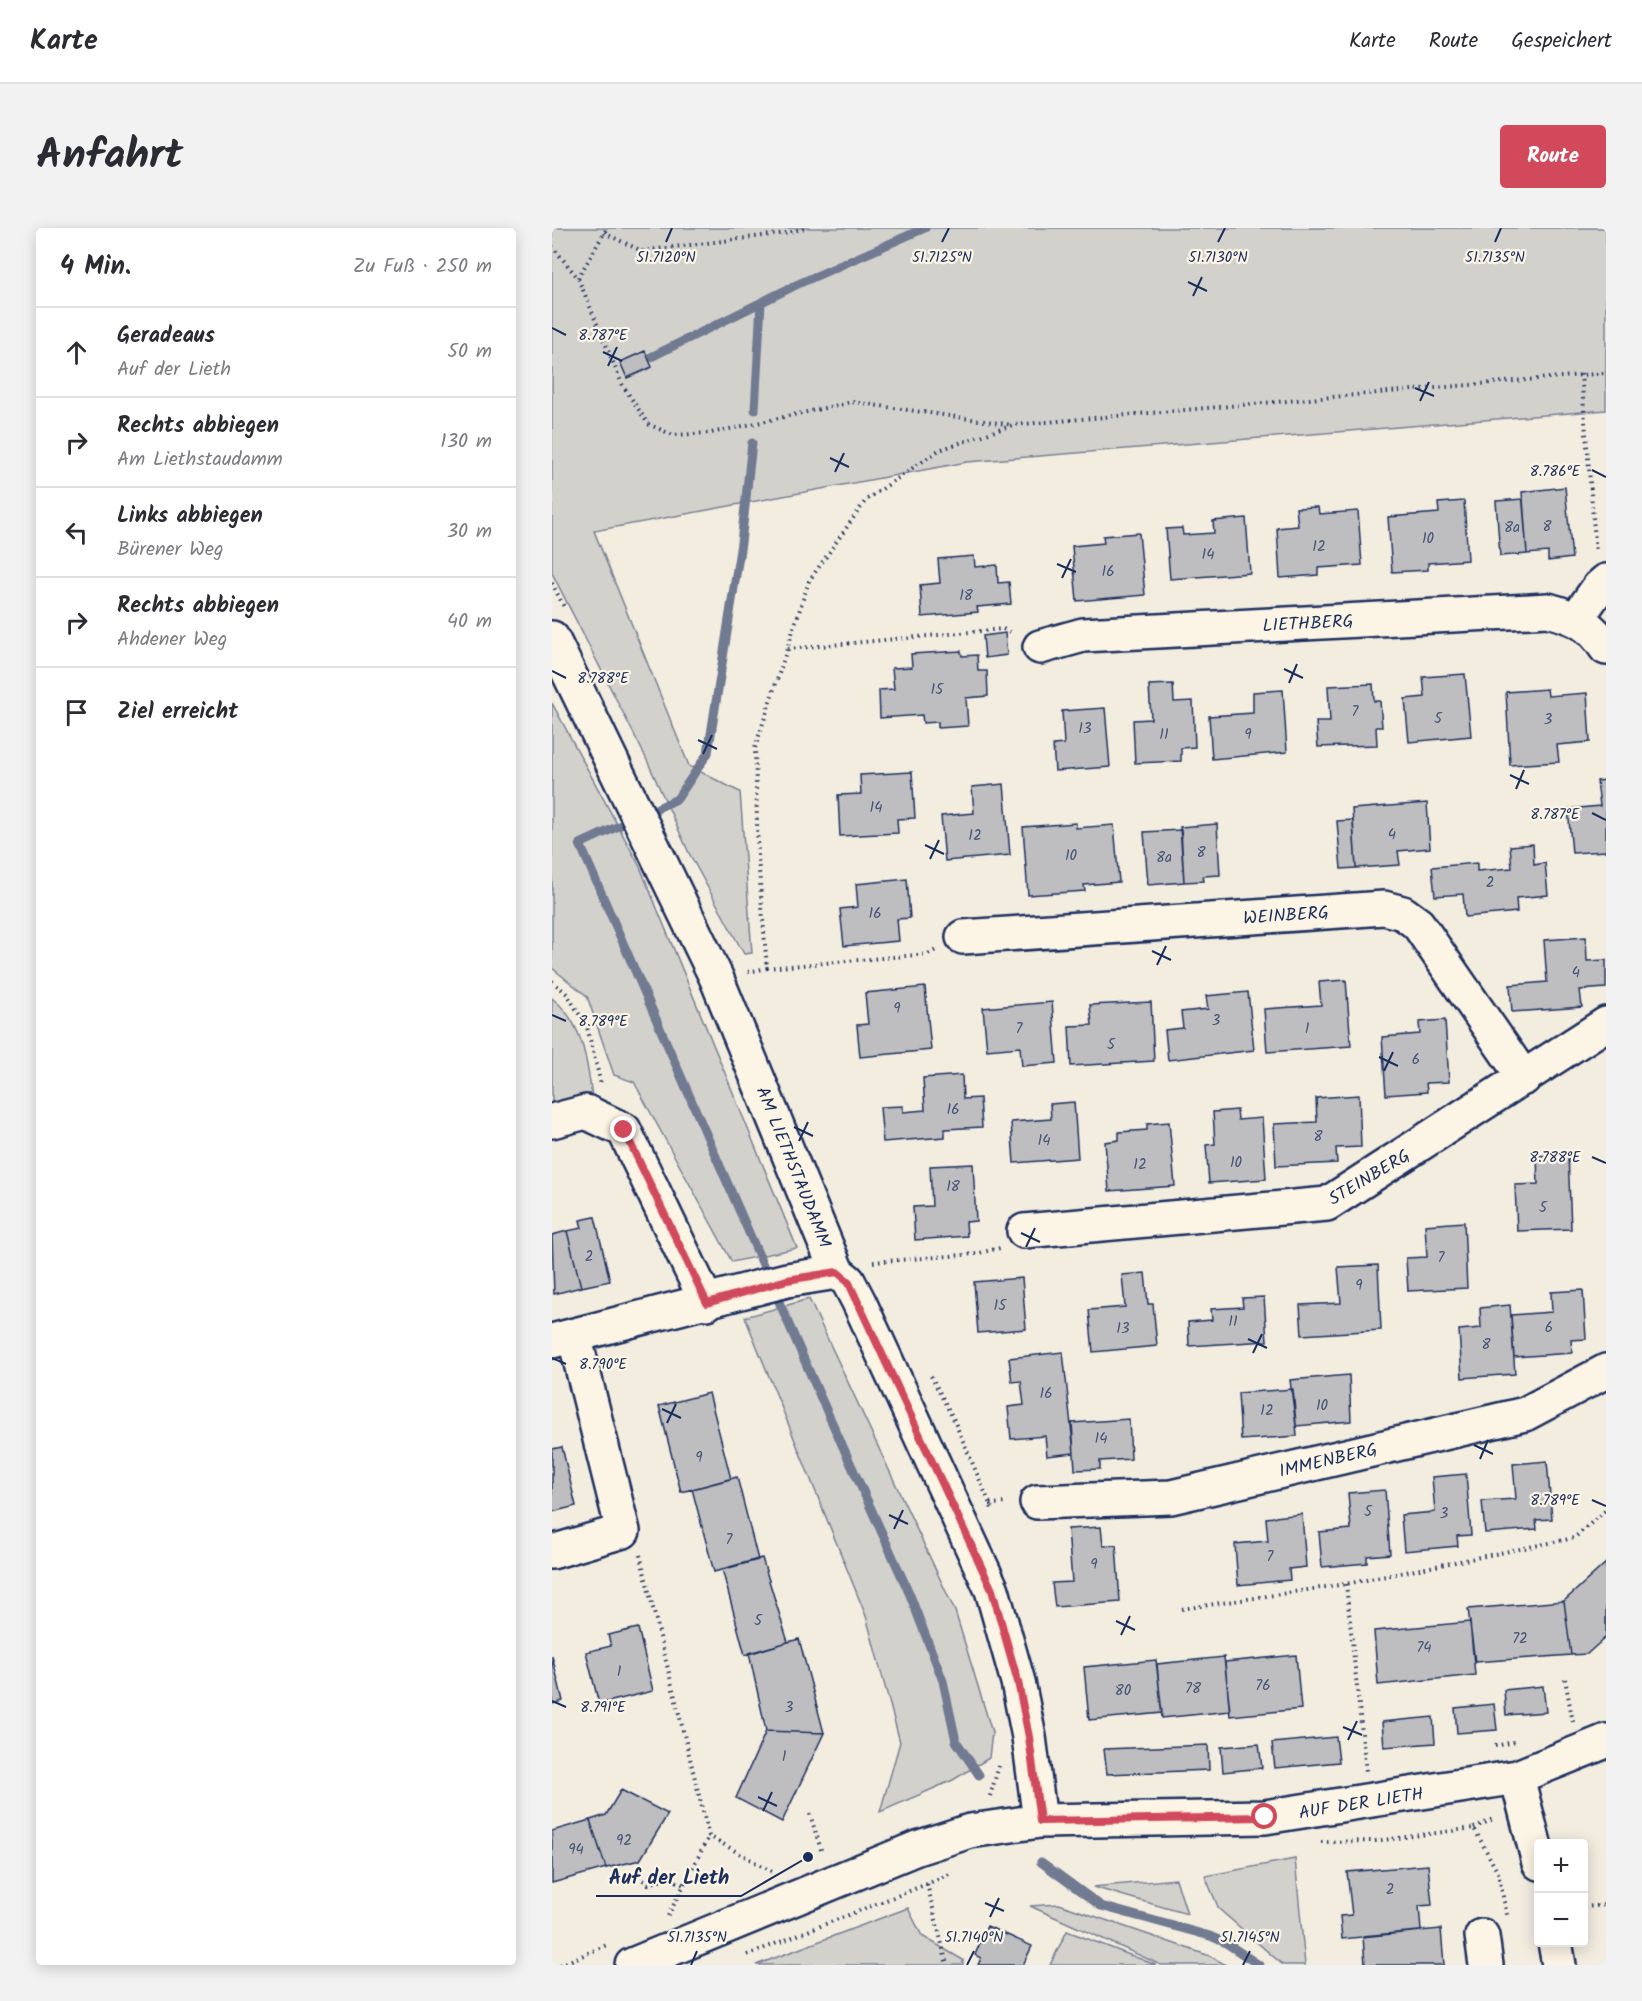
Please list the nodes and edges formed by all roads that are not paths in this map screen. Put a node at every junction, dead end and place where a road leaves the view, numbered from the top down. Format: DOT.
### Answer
graph roads {
  1 [pos="1606,581"];
  2 [pos="1577,618"];
  3 [pos="552,638"];
  4 [pos="1040,646"];
  5 [pos="1606,648"];
  6 [pos="963,937"];
  7 [pos="1606,1024"];
  8 [pos="1524,1078"];
  9 [pos="552,1121"];
  10 [pos="1024,1231"];
  11 [pos="843,1276"];
  12 [pos="707,1303"];
  13 [pos="563,1338"];
  14 [pos="1606,1371"];
  15 [pos="1037,1502"];
  16 [pos="552,1552"];
  17 [pos="1606,1741"];
  18 [pos="1517,1777"];
  19 [pos="1040,1821"];
  20 [pos="1534,1843"];
  21 [pos="1556,1947"];
  22 [pos="632,1965"];
  23 [pos="1559,1965"];
  1 -- 2 [label="street"];
  2 -- 4 [label="street, LIETHBERG"];
  2 -- 5 [label="street, LIETHBERG"];
  3 -- 11 [label="street, AM LIETHSTAUDAMM"];
  6 -- 8 [label="street, WEINBERG"];
  7 -- 8 [label="street, STEINBERG"];
  8 -- 10 [label="street, STEINBERG"];
  9 -- 12 [label="street"];
  11 -- 12 [label="street"];
  11 -- 19 [label="street, AM LIETHSTAUDAMM"];
  12 -- 13 [label="street"];
  13 -- 16 [label="street"];
  14 -- 15 [label="street, IMMENBERG"];
  17 -- 18 [label="street, AUF DER LIETH"];
  18 -- 19 [label="street, AUF DER LIETH"];
  18 -- 20 [label="street"];
  19 -- 22 [label="street, AUF DER LIETH"];
  21 -- 23 [label="street"];
}
